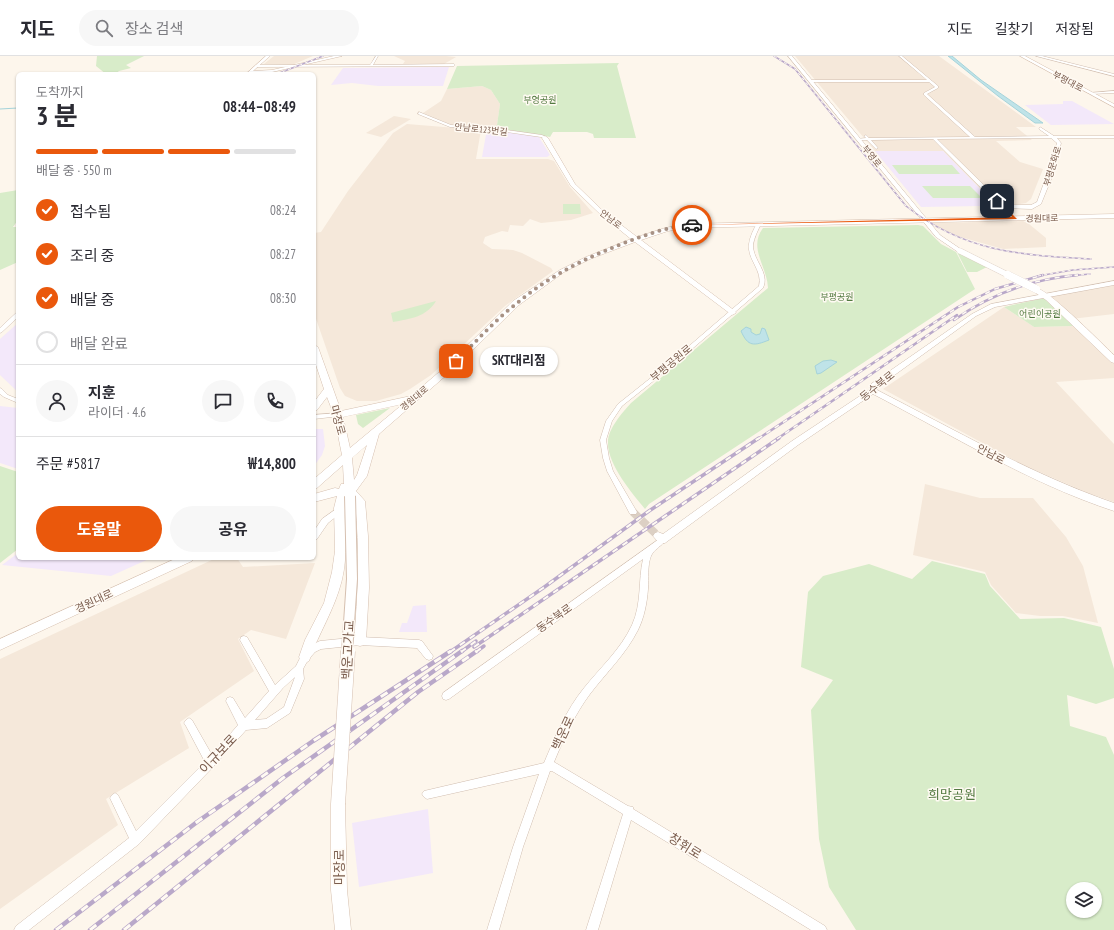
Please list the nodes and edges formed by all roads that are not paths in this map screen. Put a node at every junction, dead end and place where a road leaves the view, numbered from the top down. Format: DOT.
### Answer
graph roads {
  1 [pos="268,56"];
  2 [pos="340,56"];
  3 [pos="377,56"];
  4 [pos="790,56"];
  5 [pos="900,56"];
  6 [pos="1022,56"];
  7 [pos="1038,56"];
  8 [pos="1043,56"];
  9 [pos="1047,58"];
  10 [pos="1031,61"];
  11 [pos="454,65"];
  12 [pos="256,66"];
  13 [pos="298,66"];
  14 [pos="371,66"];
  15 [pos="288,68"];
  16 [pos="250,72"];
  17 [pos="257,72"];
  18 [pos="275,72"];
  19 [pos="1114,74"];
  20 [pos="810,81"];
  21 [pos="929,81"];
  22 [pos="1114,92"];
  23 [pos="1091,93"];
  24 [pos="1114,106"];
  25 [pos="419,113"];
  26 [pos="1040,128"];
  27 [pos="867,137"];
  28 [pos="1053,137"];
  29 [pos="1114,137"];
  30 [pos="545,138"];
  31 [pos="858,138"];
  32 [pos="934,138"];
  33 [pos="974,138"];
  34 [pos="876,148"];
  35 [pos="1003,207"];
  36 [pos="1114,216"];
  37 [pos="1015,218"];
  38 [pos="925,220"];
  39 [pos="759,224"];
  40 [pos="636,239"];
  41 [pos="1114,283"];
  42 [pos="1036,289"];
  43 [pos="1045,295"];
  44 [pos="732,313"];
  45 [pos="16,316"];
  46 [pos="0,331"];
  47 [pos="316,353"];
  48 [pos="1114,360"];
  49 [pos="329,389"];
  50 [pos="0,390"];
  51 [pos="873,391"];
  52 [pos="412,398"];
  53 [pos="16,400"];
  54 [pos="316,405"];
  55 [pos="338,416"];
  56 [pos="316,417"];
  57 [pos="376,430"];
  58 [pos="347,455"];
  59 [pos="316,482"];
  60 [pos="316,497"];
  61 [pos="344,498"];
  62 [pos="316,501"];
  63 [pos="1114,507"];
  64 [pos="633,512"];
  65 [pos="316,534"];
  66 [pos="660,538"];
  67 [pos="651,550"];
  68 [pos="184,560"];
  69 [pos="244,640"];
  70 [pos="360,641"];
  71 [pos="0,645"];
  72 [pos="429,656"];
  73 [pos="305,657"];
  74 [pos="299,669"];
  75 [pos="274,692"];
  76 [pos="446,696"];
  77 [pos="230,701"];
  78 [pos="189,723"];
  79 [pos="244,726"];
  80 [pos="211,763"];
  81 [pos="548,767"];
  82 [pos="426,794"];
  83 [pos="116,798"];
  84 [pos="338,804"];
  85 [pos="629,811"];
  86 [pos="135,840"];
  87 [pos="20,930"];
  88 [pos="343,930"];
  89 [pos="493,930"];
  90 [pos="592,930"];
  91 [pos="821,930"];
  1 -- 12 [label="main road"];
  2 -- 13 [label="main road"];
  3 -- 14 [label="street"];
  4 -- 20 [label="street, 부영로"];
  5 -- 21 [label="street"];
  6 -- 10 [label="main road, 부평대로"];
  7 -- 9 [label="street"];
  8 -- 9 [label="street"];
  9 -- 10 [label="street"];
  9 -- 19 [label="street"];
  10 -- 23 [label="main road, 부평대로"];
  11 -- 14 [label="street"];
  12 -- 13 [label="street"];
  12 -- 16 [label="main road"];
  13 -- 14 [label="street"];
  13 -- 15 [label="main road"];
  15 -- 17 [label="main road"];
  15 -- 18 [label="main road"];
  20 -- 21 [label="street"];
  20 -- 31 [label="street, 부영로"];
  21 -- 33 [label="street"];
  22 -- 23 [label="street"];
  23 -- 24 [label="main road, 부평대로"];
  25 -- 30 [label="street, 안남로123번길"];
  26 -- 28 [label="street"];
  27 -- 31 [label="street"];
  27 -- 32 [label="street"];
  27 -- 34 [label="street"];
  28 -- 29 [label="street, 부평문화로"];
  28 -- 33 [label="street"];
  28 -- 35 [label="street, 부평문화로"];
  30 -- 40 [label="main road, 안남로"];
  31 -- 38 [label="street, 부영로"];
  32 -- 33 [label="street"];
  32 -- 35 [label="street"];
  35 -- 37 [label="street"];
  36 -- 37 [label="main road, 경원대로"];
  37 -- 38 [label="main road, 경원대로"];
  38 -- 39 [label="main road, 경원대로"];
  38 -- 42 [label="street, 부영로, bridge"];
  39 -- 40 [label="main road, 경원대로"];
  39 -- 44 [label="street, 부평공원로"];
  40 -- 44 [label="main road, 안남로"];
  40 -- 52 [label="main road, 경원대로"];
  41 -- 43 [label="street, 동수북로"];
  42 -- 43 [label="main road"];
  43 -- 48 [label="main road"];
  43 -- 51 [label="street, 동수북로"];
  44 -- 64 [label="street, 부평공원로"];
  45 -- 46 [label="street"];
  47 -- 49 [label="main road, 마장로"];
  49 -- 54 [label="main road"];
  49 -- 55 [label="main road, 마장로"];
  50 -- 53 [label="street"];
  51 -- 63 [label="street, 안남로"];
  51 -- 66 [label="street, 동수북로"];
  52 -- 55 [label="main road"];
  52 -- 57 [label="main road, 경원대로"];
  55 -- 56 [label="street"];
  55 -- 58 [label="main road, 마장로"];
  57 -- 58 [label="main road, 경원대로"];
  57 -- 61 [label="main road"];
  58 -- 59 [label="main road, 경원대로"];
  58 -- 61 [label="main road, 마장로"];
  60 -- 61 [label="main road"];
  61 -- 62 [label="main road"];
  61 -- 65 [label="street"];
  61 -- 70 [label="main road"];
  61 -- 73 [label="main road"];
  61 -- 84 [label="main road, 백운고가교, bridge"];
  66 -- 67 [label="street, 동수북로"];
  67 -- 76 [label="street, 동수북로"];
  67 -- 81 [label="street, 백운로"];
  68 -- 71 [label="main road, 경원대로"];
  69 -- 75 [label="street"];
  70 -- 72 [label="street, 이규보로"];
  70 -- 73 [label="street, 이규보로"];
  73 -- 74 [label="street, 이규보로"];
  74 -- 75 [label="street, 이규보로"];
  74 -- 79 [label="street"];
  75 -- 79 [label="street, 이규보로"];
  77 -- 79 [label="street"];
  78 -- 80 [label="street"];
  79 -- 80 [label="street, 이규보로"];
  80 -- 86 [label="street, 이규보로"];
  81 -- 82 [label="street"];
  81 -- 85 [label="street, 창휘로"];
  81 -- 89 [label="street, 백운로"];
  83 -- 86 [label="street"];
  84 -- 88 [label="main road, 마장로"];
  85 -- 90 [label="street"];
  85 -- 91 [label="street, 창휘로"];
  86 -- 87 [label="street, 이규보로"];
}
